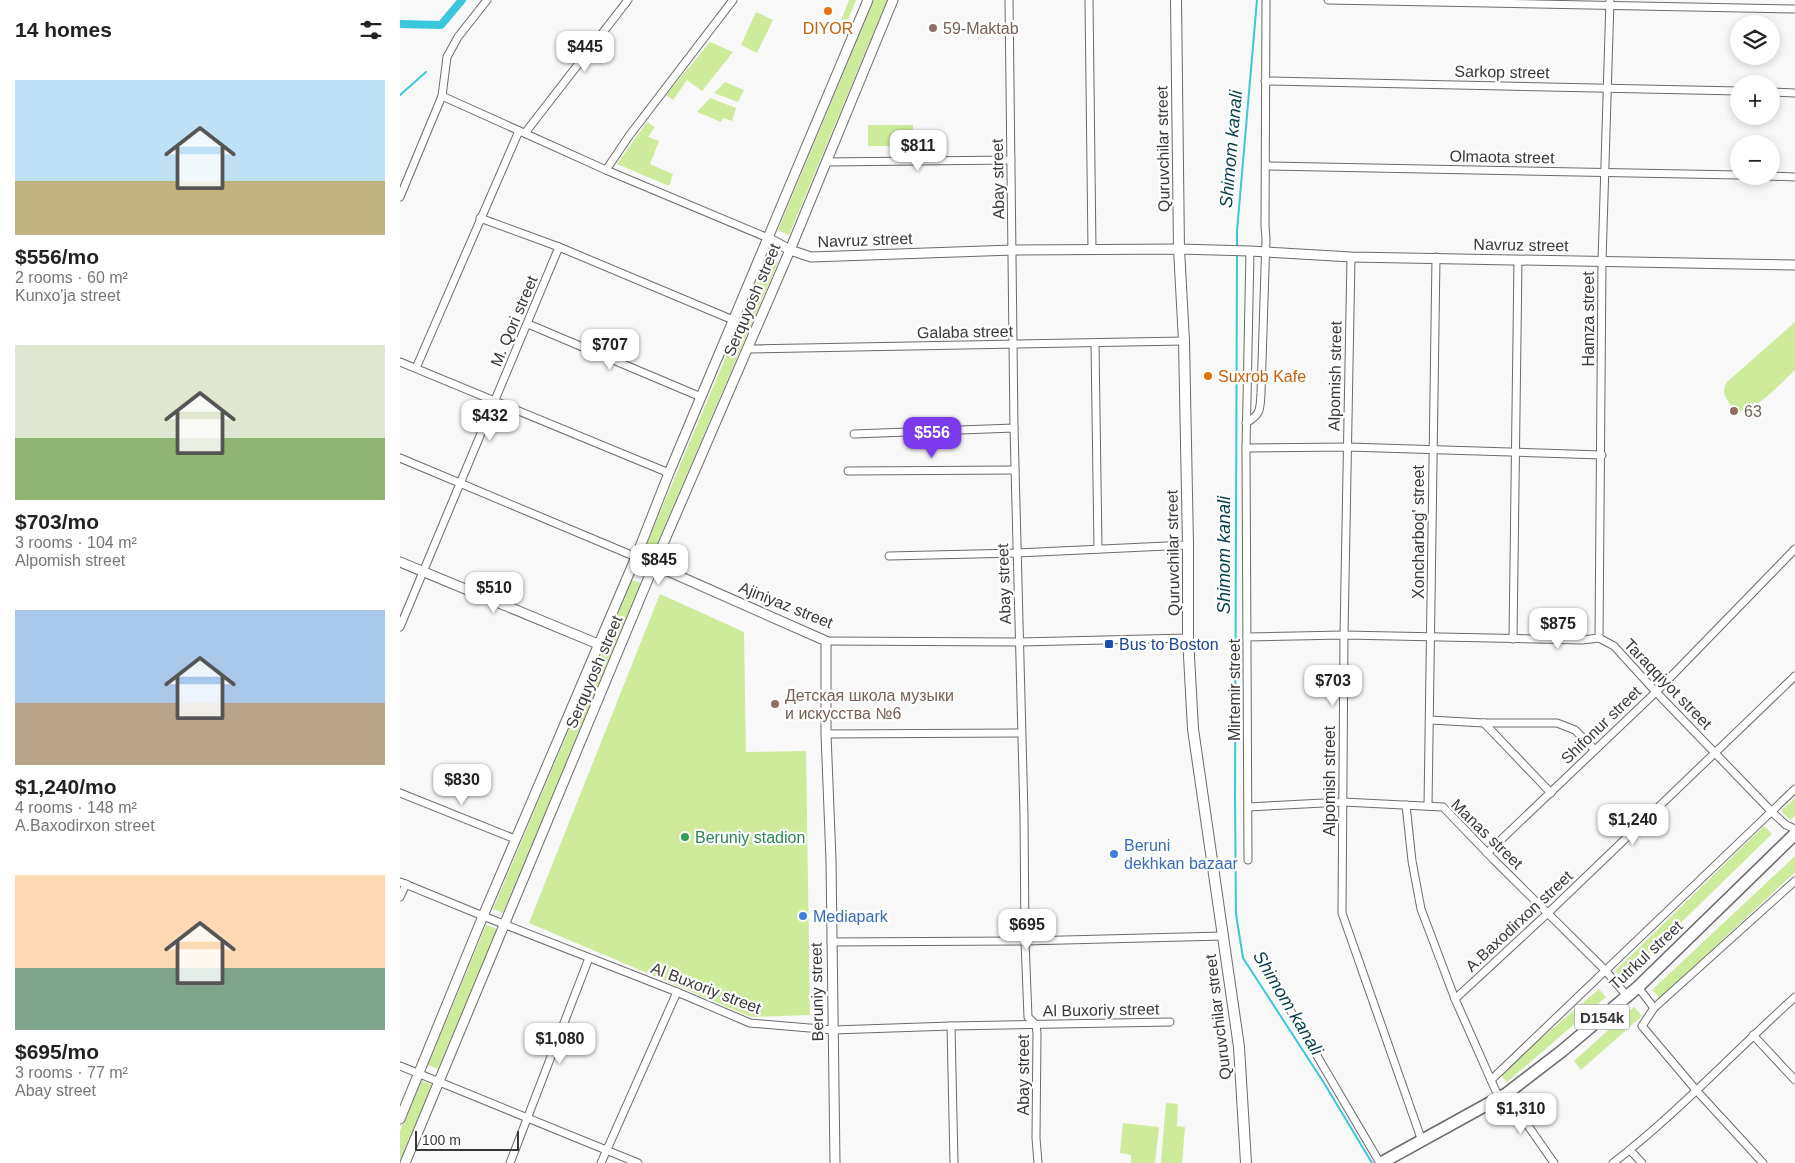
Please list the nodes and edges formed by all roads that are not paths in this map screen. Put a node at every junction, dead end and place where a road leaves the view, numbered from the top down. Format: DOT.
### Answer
graph roads {
  1 [pos="487,0"];
  2 [pos="628,0"];
  3 [pos="733,0"];
  4 [pos="868,0"];
  5 [pos="893,0"];
  6 [pos="1009,0"];
  7 [pos="1089,0"];
  8 [pos="1176,0"];
  9 [pos="1266,0"];
  10 [pos="1328,0"];
  11 [pos="1609,3"];
  12 [pos="1795,9"];
  13 [pos="1265,81"];
  14 [pos="1607,88"];
  15 [pos="1730,91"];
  16 [pos="1780,92"];
  17 [pos="1795,93"];
  18 [pos="442,96"];
  19 [pos="522,132"];
  20 [pos="1011,160"];
  21 [pos="826,162"];
  22 [pos="1266,166"];
  23 [pos="606,170"];
  24 [pos="1604,172"];
  25 [pos="1730,175"];
  26 [pos="1780,176"];
  27 [pos="1795,177"];
  28 [pos="400,197"];
  29 [pos="480,218"];
  30 [pos="768,238"];
  31 [pos="560,247"];
  32 [pos="1179,249"];
  33 [pos="790,250"];
  34 [pos="1013,250"];
  35 [pos="1092,250"];
  36 [pos="1248,250"];
  37 [pos="1266,252"];
  38 [pos="1351,257"];
  39 [pos="1436,257"];
  40 [pos="1518,260"];
  41 [pos="1602,262"];
  42 [pos="1795,265"];
  43 [pos="733,320"];
  44 [pos="528,324"];
  45 [pos="1184,340"];
  46 [pos="1095,343"];
  47 [pos="1013,345"];
  48 [pos="748,350"];
  49 [pos="400,362"];
  50 [pos="416,368"];
  51 [pos="701,397"];
  52 [pos="495,401"];
  53 [pos="1246,424"];
  54 [pos="1014,428"];
  55 [pos="854,434"];
  56 [pos="1348,447"];
  57 [pos="1246,448"];
  58 [pos="1432,450"];
  59 [pos="1516,452"];
  60 [pos="1602,455"];
  61 [pos="400,458"];
  62 [pos="1015,470"];
  63 [pos="848,471"];
  64 [pos="669,473"];
  65 [pos="461,484"];
  66 [pos="1188,545"];
  67 [pos="1098,549"];
  68 [pos="1795,550"];
  69 [pos="1017,553"];
  70 [pos="889,556"];
  71 [pos="636,557"];
  72 [pos="400,562"];
  73 [pos="654,565"];
  74 [pos="423,572"];
  75 [pos="400,627"];
  76 [pos="1344,635"];
  77 [pos="1247,637"];
  78 [pos="1188,638"];
  79 [pos="1431,638"];
  80 [pos="1600,638"];
  81 [pos="1514,639"];
  82 [pos="826,641"];
  83 [pos="1020,642"];
  84 [pos="598,644"];
  85 [pos="1795,676"];
  86 [pos="1656,692"];
  87 [pos="1430,720"];
  88 [pos="1484,723"];
  89 [pos="1021,733"];
  90 [pos="826,734"];
  91 [pos="1595,750"];
  92 [pos="1714,753"];
  93 [pos="1795,789"];
  94 [pos="400,793"];
  95 [pos="1551,793"];
  96 [pos="1343,802"];
  97 [pos="1406,805"];
  98 [pos="1428,806"];
  99 [pos="1248,807"];
  100 [pos="1772,812"];
  101 [pos="1795,829"];
  102 [pos="1795,834"];
  103 [pos="515,839"];
  104 [pos="1488,853"];
  105 [pos="1248,860"];
  106 [pos="1795,881"];
  107 [pos="403,883"];
  108 [pos="400,897"];
  109 [pos="1548,913"];
  110 [pos="483,916"];
  111 [pos="505,925"];
  112 [pos="1223,936"];
  113 [pos="1025,941"];
  114 [pos="831,942"];
  115 [pos="589,958"];
  116 [pos="1606,972"];
  117 [pos="1638,987"];
  118 [pos="1280,991"];
  119 [pos="677,992"];
  120 [pos="1627,996"];
  121 [pos="1795,997"];
  122 [pos="1455,999"];
  123 [pos="1654,1008"];
  124 [pos="1170,1022"];
  125 [pos="1036,1025"];
  126 [pos="951,1026"];
  127 [pos="833,1030"];
  128 [pos="1753,1035"];
  129 [pos="400,1066"];
  130 [pos="419,1074"];
  131 [pos="1491,1080"];
  132 [pos="1795,1080"];
  133 [pos="440,1081"];
  134 [pos="1696,1090"];
  135 [pos="1502,1096"];
  136 [pos="528,1118"];
  137 [pos="400,1119"];
  138 [pos="1422,1141"];
  139 [pos="1630,1150"];
  140 [pos="607,1151"];
  141 [pos="405,1163"];
  142 [pos="510,1163"];
  143 [pos="601,1163"];
  144 [pos="638,1163"];
  145 [pos="835,1163"];
  146 [pos="954,1163"];
  147 [pos="1038,1163"];
  148 [pos="1246,1163"];
  149 [pos="1381,1163"];
  150 [pos="1554,1163"];
  151 [pos="1613,1163"];
  152 [pos="1642,1163"];
  153 [pos="1763,1163"];
  1 -- 18 [label="street"];
  2 -- 19 [label="street"];
  3 -- 23 [label="street"];
  4 -- 30 [label="street, Serquyosh street"];
  5 -- 21 [label="street, Serquyosh street"];
  6 -- 20 [label="street, Abay street"];
  7 -- 35 [label="street"];
  8 -- 32 [label="main road, Quruvchilar street"];
  9 -- 13 [label="street"];
  10 -- 11 [label="street"];
  11 -- 12 [label="street"];
  11 -- 14 [label="street, Hamza street"];
  13 -- 14 [label="street, Sarkop street"];
  13 -- 22 [label="street"];
  14 -- 15 [label="street, Sarkop street"];
  14 -- 24 [label="street, Hamza street"];
  16 -- 17 [label="street"];
  18 -- 19 [label="street, Navruz street"];
  18 -- 28 [label="street"];
  19 -- 23 [label="street, Navruz street"];
  19 -- 29 [label="street"];
  20 -- 21 [label="street"];
  20 -- 34 [label="street, Abay street"];
  21 -- 33 [label="street, Serquyosh street"];
  22 -- 24 [label="street, Olmaota street"];
  22 -- 37 [label="street"];
  23 -- 30 [label="street, Navruz street"];
  24 -- 25 [label="street, Olmaota street"];
  24 -- 41 [label="street, Hamza street"];
  26 -- 27 [label="street"];
  29 -- 31 [label="street"];
  29 -- 50 [label="street"];
  30 -- 33 [label="street, Navruz street"];
  30 -- 43 [label="street, Serquyosh street"];
  31 -- 43 [label="street"];
  31 -- 44 [label="street, M. Qori street"];
  32 -- 35 [label="street, Navruz street"];
  32 -- 36 [label="street, Navruz street"];
  32 -- 45 [label="main road, Quruvchilar street"];
  33 -- 34 [label="street, Navruz street"];
  33 -- 48 [label="street, Serquyosh street"];
  34 -- 35 [label="street, Navruz street"];
  34 -- 47 [label="street, Abay street"];
  36 -- 37 [label="street, Navruz street"];
  36 -- 53 [label="street, Mirtemir street"];
  37 -- 38 [label="street, Navruz street"];
  37 -- 53 [label="street"];
  38 -- 39 [label="street, Navruz street"];
  38 -- 56 [label="street, Alpomish street"];
  39 -- 40 [label="street, Navruz street"];
  39 -- 58 [label="street, Xoncharbog' street"];
  40 -- 41 [label="street, Navruz street"];
  40 -- 59 [label="street"];
  41 -- 42 [label="street, Navruz street"];
  41 -- 60 [label="street, Hamza street"];
  43 -- 51 [label="street, Serquyosh street"];
  44 -- 51 [label="street"];
  44 -- 52 [label="street, M. Qori street"];
  45 -- 46 [label="street, Galaba street"];
  45 -- 66 [label="main road, Quruvchilar street"];
  46 -- 47 [label="street, Galaba street"];
  46 -- 67 [label="street"];
  47 -- 48 [label="street, Galaba street"];
  47 -- 54 [label="street, Abay street"];
  48 -- 73 [label="street, Serquyosh street"];
  49 -- 50 [label="street"];
  50 -- 52 [label="street"];
  51 -- 64 [label="street, Serquyosh street"];
  52 -- 64 [label="street"];
  52 -- 65 [label="street, M. Qori street"];
  53 -- 57 [label="street, Mirtemir street"];
  54 -- 55 [label="street"];
  54 -- 62 [label="street, Abay street"];
  56 -- 57 [label="street"];
  56 -- 58 [label="street"];
  56 -- 76 [label="street, Alpomish street"];
  57 -- 77 [label="street, Mirtemir street"];
  58 -- 59 [label="street"];
  58 -- 79 [label="street, Xoncharbog' street"];
  59 -- 60 [label="street"];
  59 -- 81 [label="street"];
  60 -- 80 [label="street, Hamza street"];
  61 -- 65 [label="street, Ajiniyaz street"];
  62 -- 63 [label="street"];
  62 -- 69 [label="street, Abay street"];
  64 -- 71 [label="street, Serquyosh street"];
  65 -- 71 [label="street, Ajiniyaz street"];
  65 -- 74 [label="street, M. Qori street"];
  66 -- 67 [label="street"];
  66 -- 78 [label="main road, Quruvchilar street"];
  67 -- 69 [label="street"];
  68 -- 86 [label="street, Shifonur street"];
  69 -- 70 [label="street"];
  69 -- 83 [label="street, Abay street"];
  71 -- 73 [label="street, Ajiniyaz street"];
  71 -- 84 [label="street, Serquyosh street"];
  72 -- 74 [label="street"];
  73 -- 82 [label="street, Ajiniyaz street"];
  73 -- 111 [label="street, Serquyosh street"];
  74 -- 75 [label="street, M. Qori street"];
  74 -- 84 [label="street"];
  76 -- 77 [label="street, Taraqqiyot street"];
  76 -- 79 [label="street, Taraqqiyot street"];
  76 -- 96 [label="street, Alpomish street"];
  77 -- 99 [label="street, Mirtemir street"];
  78 -- 83 [label="street, Ajiniyaz street"];
  78 -- 112 [label="main road, Quruvchilar street"];
  79 -- 81 [label="street, Taraqqiyot street"];
  79 -- 87 [label="street, Xoncharbog' street"];
  80 -- 81 [label="street, Taraqqiyot street"];
  80 -- 86 [label="street, Taraqqiyot street"];
  82 -- 83 [label="street, Ajiniyaz street"];
  82 -- 90 [label="street, Beruniy street"];
  83 -- 89 [label="street, Abay street"];
  84 -- 103 [label="street, Serquyosh street"];
  85 -- 92 [label="street, A.Baxodirxon street"];
  86 -- 91 [label="street, Shifonur street"];
  86 -- 92 [label="street, Taraqqiyot street"];
  87 -- 88 [label="street"];
  87 -- 98 [label="street, Xoncharbog' street"];
  88 -- 91 [label="street"];
  88 -- 95 [label="street"];
  89 -- 90 [label="street"];
  89 -- 113 [label="street, Abay street"];
  90 -- 114 [label="street, Beruniy street"];
  91 -- 95 [label="street, Shifonur street"];
  92 -- 100 [label="street, Taraqqiyot street"];
  92 -- 109 [label="street, A.Baxodirxon street"];
  93 -- 100 [label="street"];
  94 -- 103 [label="street"];
  95 -- 104 [label="street, Shifonur street"];
  96 -- 97 [label="street, Manas street"];
  96 -- 99 [label="street, Manas street"];
  96 -- 138 [label="street, Alpomish street"];
  97 -- 98 [label="street, Manas street"];
  97 -- 122 [label="street"];
  98 -- 104 [label="street, Manas street"];
  99 -- 105 [label="street, Mirtemir street"];
  100 -- 101 [label="street, Taraqqiyot street"];
  100 -- 116 [label="street"];
  102 -- 117 [label="main road, Tutrkul street / D154k"];
  103 -- 110 [label="street, Serquyosh street"];
  104 -- 109 [label="street, Manas street"];
  106 -- 123 [label="street"];
  107 -- 108 [label="street"];
  107 -- 110 [label="street, Al Buxoriy street"];
  109 -- 116 [label="street, Manas street"];
  109 -- 122 [label="street, A.Baxodirxon street"];
  110 -- 111 [label="street, Al Buxoriy street"];
  110 -- 130 [label="street, Serquyosh street"];
  111 -- 115 [label="street, Al Buxoriy street"];
  111 -- 133 [label="street, Serquyosh street"];
  112 -- 113 [label="street"];
  112 -- 148 [label="main road, Quruvchilar street"];
  113 -- 114 [label="street"];
  113 -- 125 [label="street, Abay street"];
  114 -- 127 [label="street, Beruniy street"];
  115 -- 119 [label="street, Al Buxoriy street"];
  115 -- 136 [label="street"];
  116 -- 120 [label="street, Manas street"];
  116 -- 131 [label="street"];
  117 -- 120 [label="main road, Tutrkul street / D154k"];
  117 -- 123 [label="street"];
  118 -- 149 [label="street"];
  119 -- 127 [label="street, Al Buxoriy street"];
  119 -- 140 [label="street"];
  120 -- 135 [label="main road, Tutrkul street / D154k"];
  121 -- 128 [label="street"];
  122 -- 131 [label="street"];
  123 -- 134 [label="street"];
  124 -- 125 [label="street, Al Buxoriy street"];
  125 -- 126 [label="street, Al Buxoriy street"];
  125 -- 147 [label="street, Abay street"];
  126 -- 127 [label="street, Al Buxoriy street"];
  126 -- 146 [label="street"];
  127 -- 145 [label="street, Beruniy street"];
  128 -- 132 [label="street"];
  128 -- 134 [label="street"];
  129 -- 130 [label="street"];
  130 -- 133 [label="street"];
  130 -- 137 [label="street, Serquyosh street"];
  131 -- 135 [label="street"];
  133 -- 136 [label="street"];
  133 -- 141 [label="street, Serquyosh street"];
  134 -- 139 [label="street"];
  134 -- 153 [label="street"];
  135 -- 138 [label="main road, Tutrkul street / D154k"];
  135 -- 150 [label="street"];
  136 -- 140 [label="street"];
  136 -- 142 [label="street"];
  138 -- 149 [label="main road, Tutrkul street / D154k"];
  139 -- 151 [label="street"];
  139 -- 152 [label="street"];
  140 -- 143 [label="street"];
  140 -- 144 [label="street"];
}
